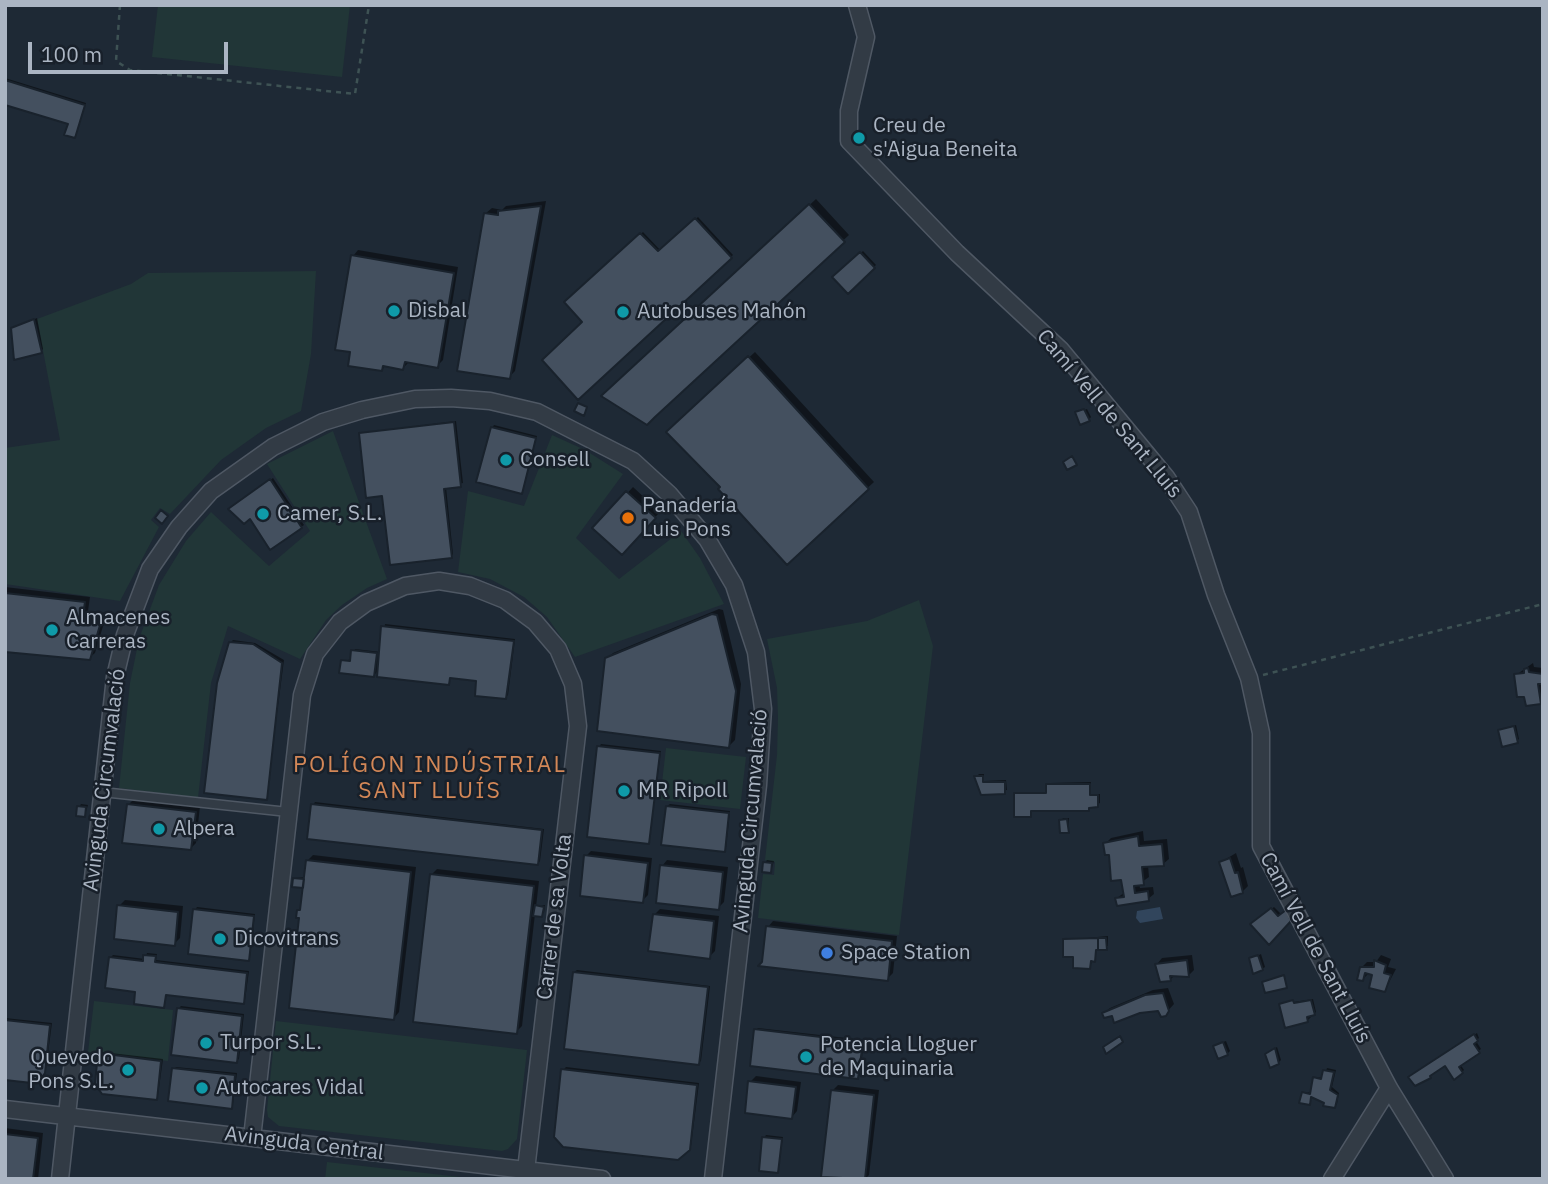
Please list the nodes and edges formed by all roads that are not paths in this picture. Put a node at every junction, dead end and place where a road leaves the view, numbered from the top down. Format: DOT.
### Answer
graph roads {
  1 [pos="857,5"];
  2 [pos="102,792"];
  3 [pos="288,812"];
  4 [pos="1389,1088"];
  5 [pos="5,1108"];
  6 [pos="67,1115"];
  7 [pos="251,1138"];
  8 [pos="526,1170"];
  9 [pos="60,1179"];
  10 [pos="602,1179"];
  11 [pos="713,1179"];
  12 [pos="1332,1179"];
  13 [pos="1445,1179"];
  1 -- 4 [label="street, Camí Vell de Sant Lluís"];
  2 -- 3 [label="lane"];
  2 -- 6 [label="street, Avinguda Circumvalació"];
  2 -- 11 [label="street, Avinguda Circumvalació"];
  3 -- 7 [label="street, Carrer de sa Volta"];
  3 -- 8 [label="street, Carrer de sa Volta"];
  4 -- 12 [label="street"];
  4 -- 13 [label="street, Camí Vell de Sant Lluís"];
  5 -- 6 [label="street, Avinguda Central"];
  6 -- 7 [label="street, Avinguda Central"];
  6 -- 9 [label="street, Avinguda Circumvalació"];
  7 -- 8 [label="street, Avinguda Central"];
  8 -- 10 [label="street, Avinguda Central"];
}
